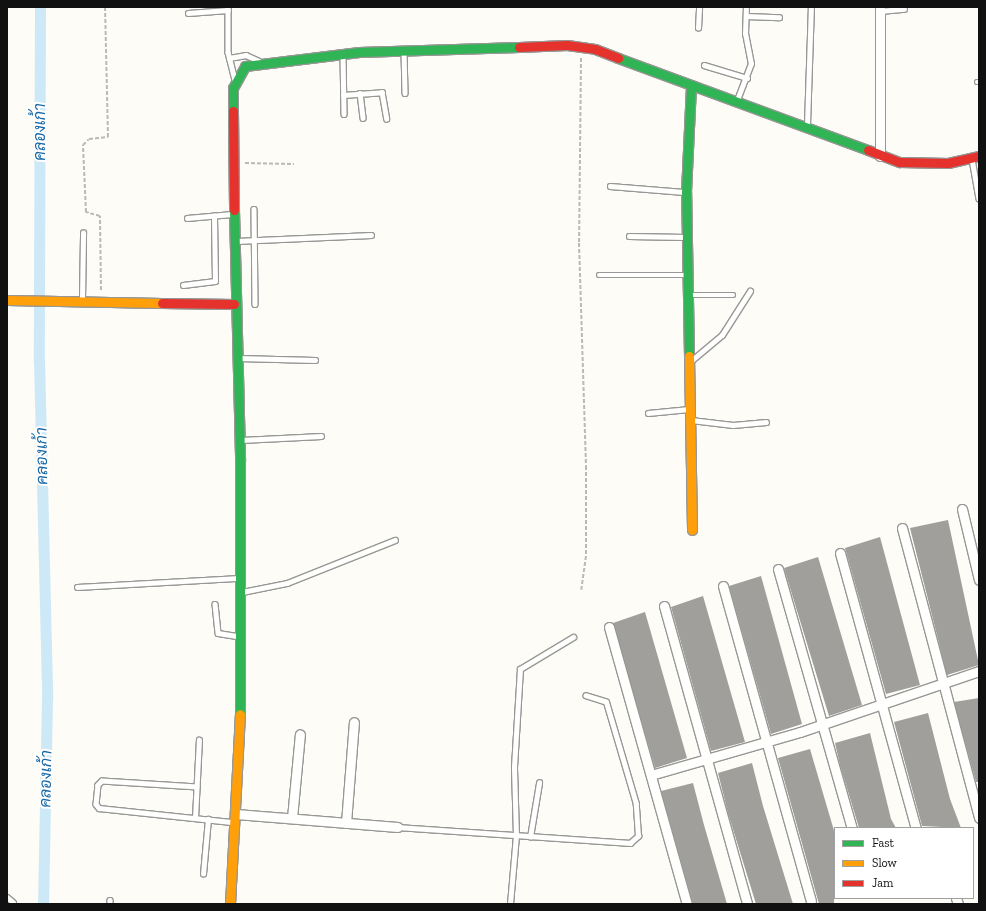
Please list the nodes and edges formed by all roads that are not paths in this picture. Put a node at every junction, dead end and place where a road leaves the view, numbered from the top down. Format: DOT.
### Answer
graph roads {
  1 [pos="699,7"];
  2 [pos="746,7"];
  3 [pos="811,7"];
  4 [pos="228,8"];
  5 [pos="880,9"];
  6 [pos="904,9"];
  7 [pos="188,13"];
  8 [pos="746,16"];
  9 [pos="779,17"];
  10 [pos="698,28"];
  11 [pos="404,50"];
  12 [pos="343,53"];
  13 [pos="228,58"];
  14 [pos="260,62"];
  15 [pos="704,65"];
  16 [pos="747,78"];
  17 [pos="235,80"];
  18 [pos="691,85"];
  19 [pos="360,93"];
  20 [pos="405,93"];
  21 [pos="344,95"];
  22 [pos="737,102"];
  23 [pos="344,114"];
  24 [pos="363,118"];
  25 [pos="386,119"];
  26 [pos="807,128"];
  27 [pos="880,156"];
  28 [pos="975,157"];
  29 [pos="610,186"];
  30 [pos="686,192"];
  31 [pos="979,198"];
  32 [pos="254,209"];
  33 [pos="234,214"];
  34 [pos="214,216"];
  35 [pos="187,218"];
  36 [pos="83,233"];
  37 [pos="371,235"];
  38 [pos="629,236"];
  39 [pos="687,236"];
  40 [pos="257,240"];
  41 [pos="234,242"];
  42 [pos="599,275"];
  43 [pos="687,275"];
  44 [pos="183,285"];
  45 [pos="750,291"];
  46 [pos="733,294"];
  47 [pos="687,295"];
  48 [pos="7,300"];
  49 [pos="82,301"];
  50 [pos="234,304"];
  51 [pos="255,304"];
  52 [pos="236,358"];
  53 [pos="316,360"];
  54 [pos="688,363"];
  55 [pos="689,409"];
  56 [pos="648,413"];
  57 [pos="689,420"];
  58 [pos="766,422"];
  59 [pos="321,436"];
  60 [pos="239,440"];
  61 [pos="962,508"];
  62 [pos="902,528"];
  63 [pos="692,530"];
  64 [pos="395,540"];
  65 [pos="840,553"];
  66 [pos="778,569"];
  67 [pos="240,578"];
  68 [pos="979,580"];
  69 [pos="723,586"];
  70 [pos="77,587"];
  71 [pos="240,592"];
  72 [pos="215,604"];
  73 [pos="664,606"];
  74 [pos="609,627"];
  75 [pos="240,636"];
  76 [pos="573,637"];
  77 [pos="979,671"];
  78 [pos="943,683"];
  79 [pos="586,696"];
  80 [pos="882,705"];
  81 [pos="354,722"];
  82 [pos="823,725"];
  83 [pos="300,734"];
  84 [pos="200,740"];
  85 [pos="767,742"];
  86 [pos="707,759"];
  87 [pos="651,775"];
  88 [pos="539,782"];
  89 [pos="197,786"];
  90 [pos="194,818"];
  91 [pos="236,818"];
  92 [pos="292,818"];
  93 [pos="979,818"];
  94 [pos="208,819"];
  95 [pos="346,822"];
  96 [pos="397,826"];
  97 [pos="852,827"];
  98 [pos="916,827"];
  99 [pos="516,836"];
  100 [pos="530,837"];
  101 [pos="203,874"];
  102 [pos="7,897"];
  103 [pos="811,901"];
  104 [pos="13,902"];
  105 [pos="230,904"];
  106 [pos="510,904"];
  107 [pos="687,904"];
  108 [pos="747,904"];
  1 -- 10 [label="lane"];
  2 -- 8 [label="lane"];
  3 -- 26 [label="lane"];
  4 -- 7 [label="lane"];
  4 -- 13 [label="lane"];
  5 -- 6 [label="lane"];
  5 -- 27 [label="street"];
  8 -- 9 [label="lane"];
  8 -- 16 [label="lane"];
  11 -- 12 [label="street"];
  11 -- 18 [label="street"];
  11 -- 20 [label="lane"];
  12 -- 14 [label="street"];
  12 -- 21 [label="lane"];
  13 -- 14 [label="lane"];
  13 -- 17 [label="lane"];
  14 -- 17 [label="street"];
  15 -- 16 [label="lane"];
  16 -- 22 [label="lane"];
  17 -- 33 [label="street"];
  18 -- 22 [label="street"];
  18 -- 30 [label="street"];
  19 -- 21 [label="lane"];
  19 -- 24 [label="lane"];
  19 -- 25 [label="lane"];
  21 -- 23 [label="lane"];
  22 -- 26 [label="street"];
  26 -- 27 [label="street"];
  27 -- 28 [label="street"];
  28 -- 31 [label="lane"];
  29 -- 30 [label="lane"];
  30 -- 39 [label="street"];
  32 -- 40 [label="lane"];
  33 -- 34 [label="lane"];
  33 -- 41 [label="street"];
  34 -- 35 [label="lane"];
  34 -- 44 [label="lane"];
  36 -- 49 [label="lane"];
  37 -- 40 [label="lane"];
  38 -- 39 [label="lane"];
  39 -- 43 [label="street"];
  40 -- 41 [label="lane"];
  40 -- 51 [label="lane"];
  41 -- 50 [label="street"];
  42 -- 43 [label="lane"];
  43 -- 47 [label="street"];
  45 -- 54 [label="lane"];
  46 -- 47 [label="lane"];
  47 -- 54 [label="street"];
  48 -- 49 [label="street"];
  49 -- 50 [label="street"];
  50 -- 52 [label="street"];
  52 -- 53 [label="lane"];
  52 -- 60 [label="street"];
  54 -- 55 [label="street"];
  55 -- 56 [label="lane"];
  55 -- 57 [label="street"];
  57 -- 58 [label="lane"];
  57 -- 63 [label="street"];
  59 -- 60 [label="lane"];
  60 -- 67 [label="street"];
  61 -- 68 [label="street"];
  62 -- 78 [label="street"];
  64 -- 71 [label="lane"];
  65 -- 80 [label="street"];
  66 -- 82 [label="street"];
  67 -- 70 [label="lane"];
  67 -- 71 [label="street"];
  69 -- 85 [label="street"];
  71 -- 75 [label="street"];
  72 -- 75 [label="lane"];
  73 -- 86 [label="street"];
  74 -- 87 [label="street"];
  75 -- 91 [label="street"];
  76 -- 99 [label="lane"];
  77 -- 78 [label="street"];
  78 -- 80 [label="street"];
  78 -- 93 [label="street"];
  79 -- 100 [label="lane"];
  80 -- 82 [label="street"];
  80 -- 98 [label="street"];
  81 -- 95 [label="street"];
  82 -- 85 [label="street"];
  82 -- 97 [label="street"];
  83 -- 92 [label="street"];
  84 -- 89 [label="lane"];
  85 -- 86 [label="street"];
  85 -- 103 [label="street"];
  86 -- 87 [label="street"];
  86 -- 108 [label="street"];
  87 -- 107 [label="street"];
  88 -- 100 [label="lane"];
  89 -- 90 [label="lane"];
  89 -- 90 [label="lane"];
  90 -- 94 [label="lane"];
  91 -- 92 [label="street"];
  91 -- 94 [label="lane"];
  91 -- 105 [label="street"];
  92 -- 95 [label="street"];
  94 -- 101 [label="lane"];
  95 -- 96 [label="street"];
  96 -- 99 [label="lane"];
  99 -- 100 [label="lane"];
  99 -- 106 [label="lane"];
  102 -- 104 [label="lane"];
}
